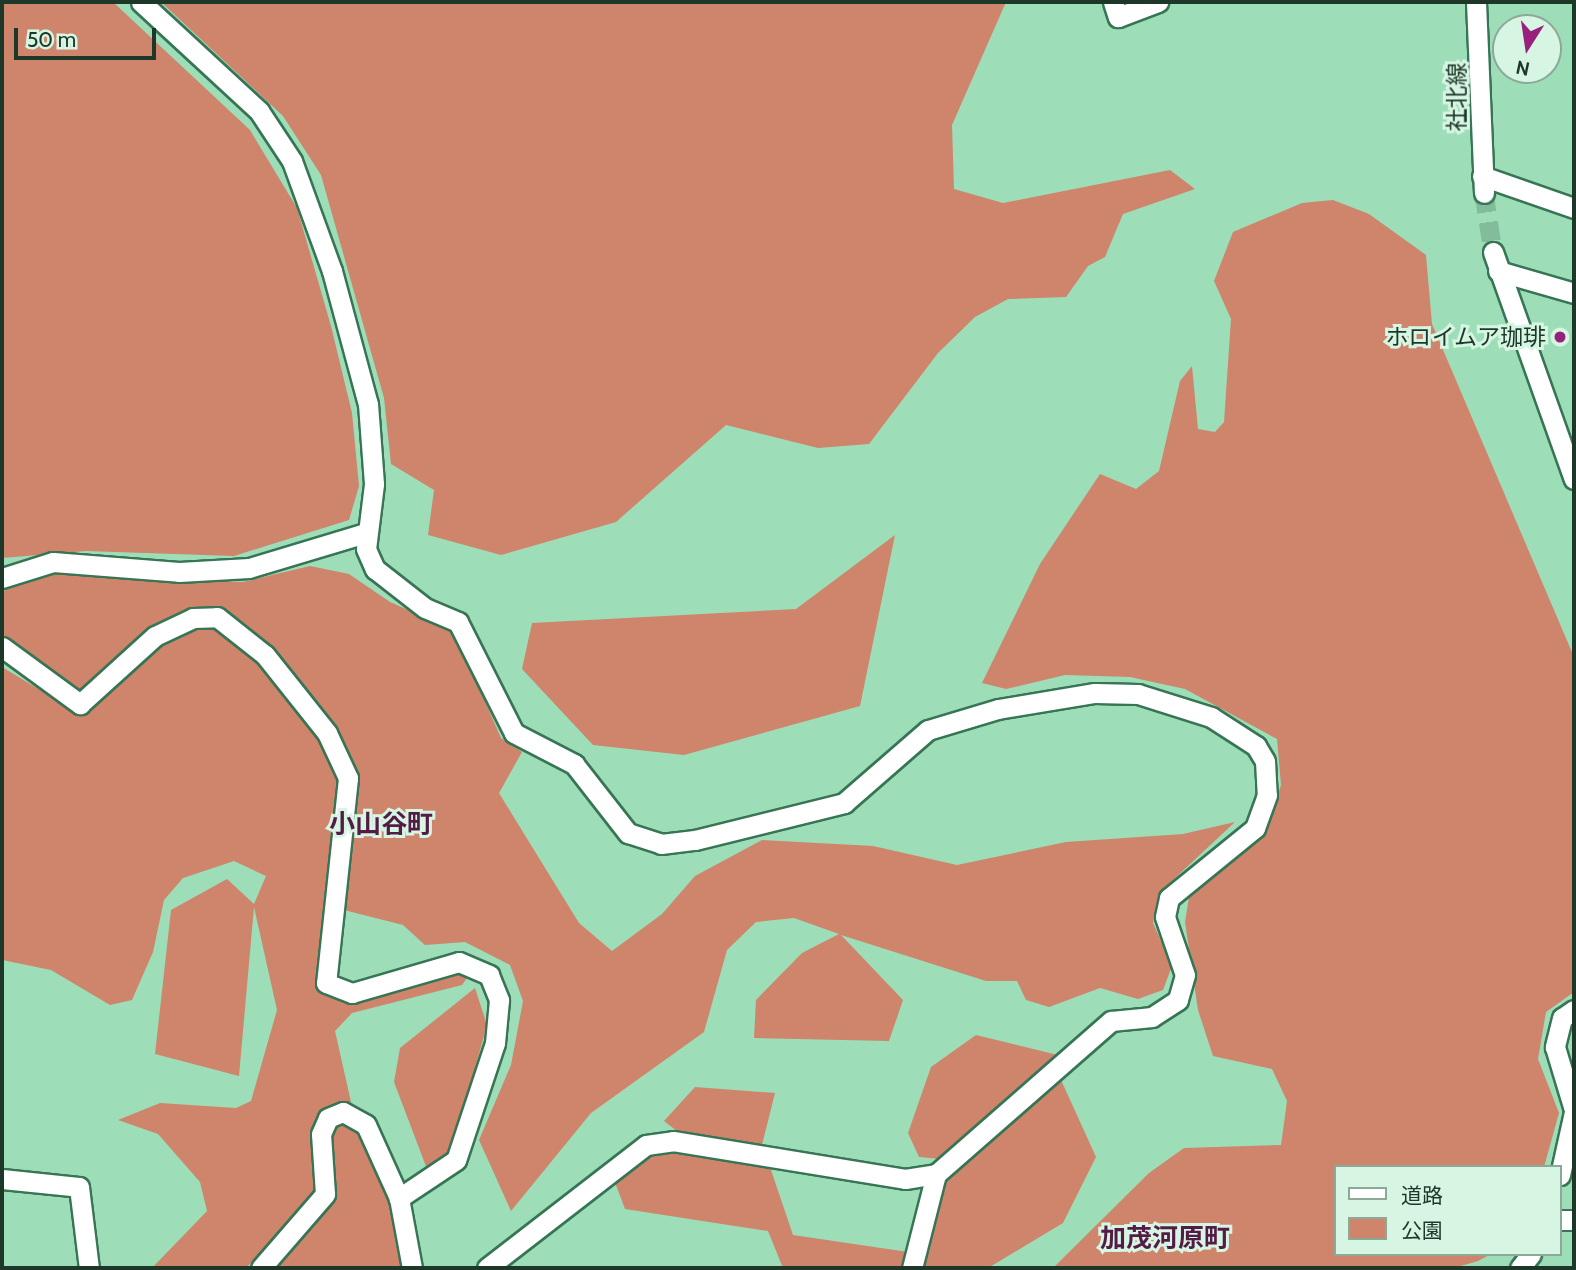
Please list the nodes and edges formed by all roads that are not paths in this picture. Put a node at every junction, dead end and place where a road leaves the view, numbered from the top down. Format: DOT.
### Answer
graph roads {
  1 [pos="141,2"];
  2 [pos="1113,2"];
  3 [pos="1158,2"];
  4 [pos="1476,2"];
  5 [pos="1574,208"];
  6 [pos="1574,293"];
  7 [pos="1574,479"];
  8 [pos="366,533"];
  9 [pos="2,578"];
  10 [pos="2,647"];
  11 [pos="1574,1010"];
  12 [pos="1574,1111"];
  13 [pos="1562,1166"];
  14 [pos="936,1174"];
  15 [pos="2,1179"];
  16 [pos="399,1198"];
  17 [pos="493,1266"];
  18 [pos="89,1268"];
  19 [pos="261,1268"];
  20 [pos="412,1268"];
  21 [pos="912,1268"];
  1 -- 8 [label="street"];
  2 -- 3 [label="street"];
  4 -- 5 [label="street, 社北線"];
  6 -- 7 [label="street"];
  8 -- 9 [label="street"];
  8 -- 14 [label="street"];
  10 -- 16 [label="street"];
  11 -- 12 [label="street"];
  12 -- 13 [label="street"];
  14 -- 17 [label="street"];
  14 -- 21 [label="street"];
  15 -- 18 [label="street"];
  16 -- 19 [label="street"];
  16 -- 20 [label="street"];
}
